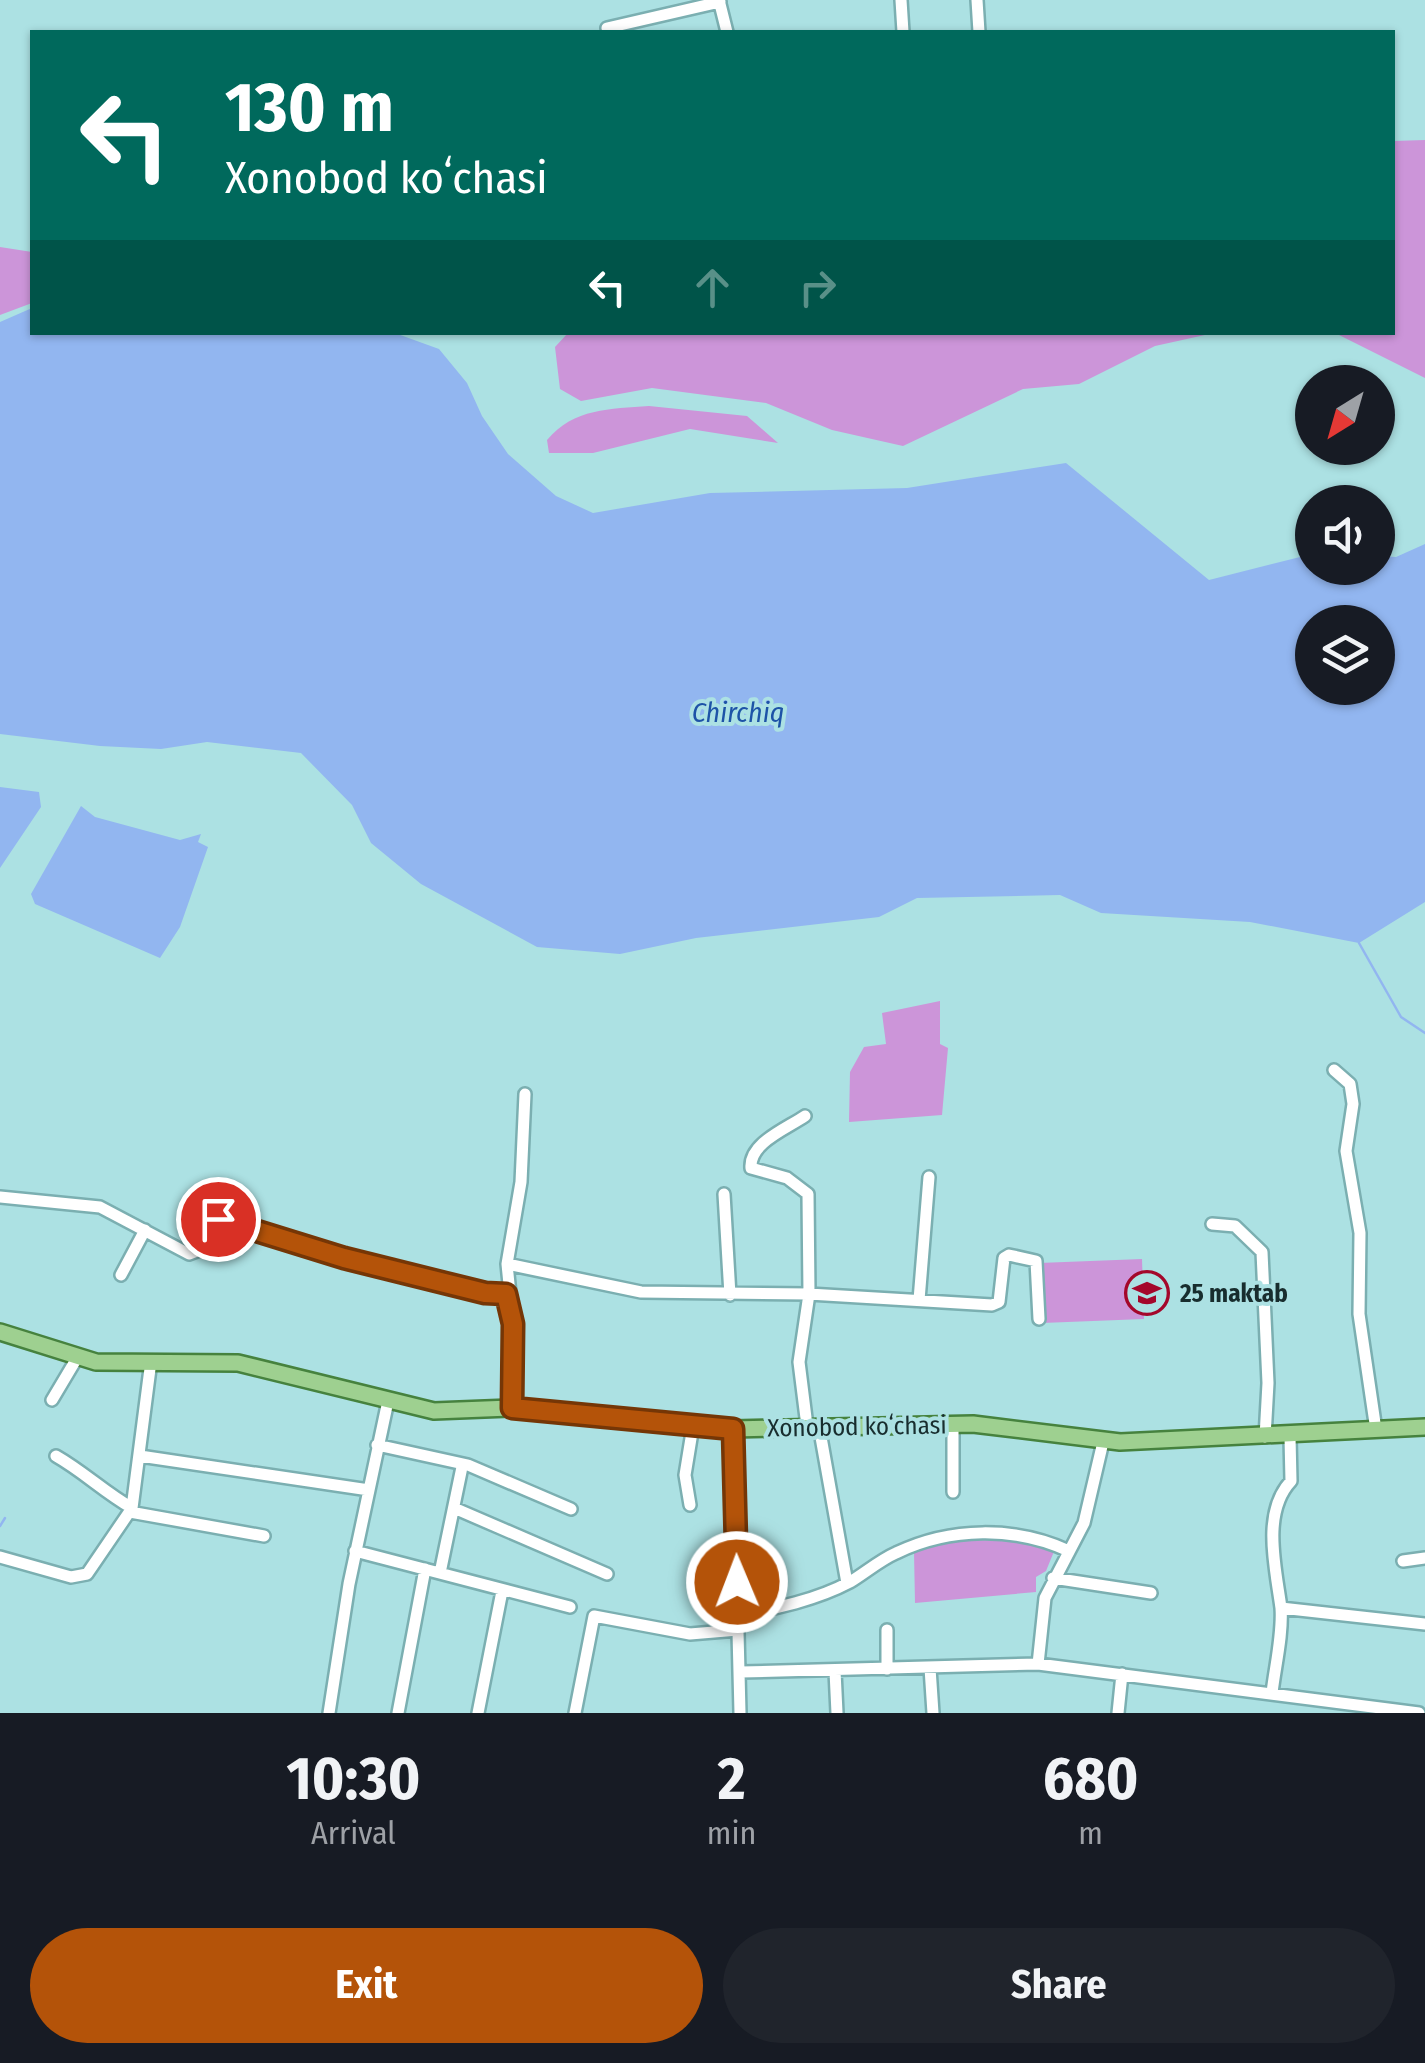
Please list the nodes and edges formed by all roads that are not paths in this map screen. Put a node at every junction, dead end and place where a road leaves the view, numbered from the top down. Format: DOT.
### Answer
graph roads {
  1 [pos="901,0"];
  2 [pos="977,0"];
  3 [pos="719,1"];
  4 [pos="648,26"];
  5 [pos="607,28"];
  6 [pos="726,30"];
  7 [pos="903,30"];
  8 [pos="979,30"];
  9 [pos="1334,1070"];
  10 [pos="525,1094"];
  11 [pos="805,1116"];
  12 [pos="929,1177"];
  13 [pos="724,1194"];
  14 [pos="0,1197"];
  15 [pos="1212,1224"];
  16 [pos="145,1230"];
  17 [pos="507,1264"];
  18 [pos="121,1275"];
  19 [pos="506,1294"];
  20 [pos="809,1294"];
  21 [pos="730,1295"];
  22 [pos="918,1300"];
  23 [pos="1038,1319"];
  24 [pos="0,1332"];
  25 [pos="77,1358"];
  26 [pos="151,1361"];
  27 [pos="52,1400"];
  28 [pos="388,1401"];
  29 [pos="512,1408"];
  30 [pos="952,1424"];
  31 [pos="693,1426"];
  32 [pos="813,1426"];
  33 [pos="1425,1427"];
  34 [pos="733,1429"];
  35 [pos="1376,1430"];
  36 [pos="1265,1437"];
  37 [pos="1290,1437"];
  38 [pos="1103,1442"];
  39 [pos="378,1445"];
  40 [pos="56,1456"];
  41 [pos="140,1456"];
  42 [pos="462,1466"];
  43 [pos="369,1490"];
  44 [pos="953,1492"];
  45 [pos="690,1505"];
  46 [pos="454,1508"];
  47 [pos="571,1509"];
  48 [pos="131,1510"];
  49 [pos="264,1536"];
  50 [pos="355,1551"];
  51 [pos="1069,1551"];
  52 [pos="0,1557"];
  53 [pos="1425,1558"];
  54 [pos="1403,1561"];
  55 [pos="424,1569"];
  56 [pos="440,1574"];
  57 [pos="607,1574"];
  58 [pos="1052,1578"];
  59 [pos="846,1584"];
  60 [pos="502,1592"];
  61 [pos="1151,1592"];
  62 [pos="570,1607"];
  63 [pos="1280,1608"];
  64 [pos="738,1614"];
  65 [pos="1425,1624"];
  66 [pos="738,1630"];
  67 [pos="887,1630"];
  68 [pos="1038,1664"];
  69 [pos="930,1668"];
  70 [pos="887,1670"];
  71 [pos="835,1671"];
  72 [pos="741,1672"];
  73 [pos="1122,1674"];
  74 [pos="1272,1693"];
  75 [pos="328,1713"];
  76 [pos="398,1713"];
  77 [pos="478,1713"];
  78 [pos="575,1713"];
  79 [pos="740,1713"];
  80 [pos="837,1713"];
  81 [pos="933,1713"];
  82 [pos="1118,1713"];
  83 [pos="1419,1713"];
  1 -- 7 [label="street"];
  2 -- 8 [label="street"];
  3 -- 4 [label="street"];
  3 -- 6 [label="street"];
  4 -- 5 [label="street"];
  9 -- 35 [label="street"];
  10 -- 17 [label="street"];
  11 -- 20 [label="street"];
  12 -- 22 [label="street"];
  13 -- 21 [label="street"];
  14 -- 16 [label="street"];
  15 -- 36 [label="street"];
  16 -- 18 [label="street"];
  16 -- 19 [label="street"];
  17 -- 19 [label="street"];
  17 -- 21 [label="street"];
  19 -- 29 [label="street"];
  20 -- 21 [label="street"];
  20 -- 22 [label="street"];
  20 -- 32 [label="street"];
  22 -- 23 [label="street"];
  24 -- 25 [label="main road, Xonobod koʻchasi"];
  25 -- 26 [label="main road, Xonobod koʻchasi"];
  25 -- 27 [label="street"];
  26 -- 28 [label="main road, Xonobod koʻchasi"];
  26 -- 41 [label="street"];
  28 -- 29 [label="main road, Xonobod koʻchasi"];
  28 -- 39 [label="street"];
  29 -- 31 [label="main road, Xonobod koʻchasi"];
  30 -- 32 [label="main road, Xonobod koʻchasi"];
  30 -- 38 [label="main road, Xonobod koʻchasi"];
  30 -- 44 [label="street"];
  31 -- 34 [label="main road, Xonobod koʻchasi"];
  31 -- 45 [label="street"];
  32 -- 34 [label="main road, Xonobod koʻchasi"];
  32 -- 59 [label="street"];
  33 -- 35 [label="main road, Xonobod koʻchasi"];
  34 -- 64 [label="street"];
  35 -- 37 [label="main road, Xonobod koʻchasi"];
  36 -- 37 [label="main road, Xonobod koʻchasi"];
  36 -- 38 [label="main road, Xonobod koʻchasi"];
  37 -- 63 [label="street"];
  38 -- 51 [label="street"];
  39 -- 42 [label="street"];
  39 -- 43 [label="street"];
  40 -- 48 [label="street"];
  41 -- 43 [label="street"];
  41 -- 48 [label="street"];
  42 -- 46 [label="street"];
  42 -- 47 [label="street"];
  43 -- 50 [label="street"];
  46 -- 56 [label="street"];
  46 -- 57 [label="street"];
  48 -- 49 [label="street"];
  48 -- 52 [label="street"];
  50 -- 55 [label="street"];
  50 -- 75 [label="street"];
  51 -- 58 [label="street"];
  51 -- 59 [label="street"];
  53 -- 54 [label="street"];
  55 -- 56 [label="street"];
  55 -- 76 [label="street"];
  56 -- 60 [label="street"];
  58 -- 61 [label="street"];
  58 -- 68 [label="street"];
  59 -- 64 [label="street"];
  60 -- 62 [label="street"];
  60 -- 77 [label="street"];
  63 -- 65 [label="street"];
  63 -- 74 [label="street"];
  64 -- 66 [label="street"];
  66 -- 72 [label="street"];
  66 -- 78 [label="street"];
  67 -- 70 [label="street"];
  68 -- 69 [label="street"];
  68 -- 73 [label="street"];
  69 -- 70 [label="street"];
  69 -- 81 [label="street"];
  70 -- 71 [label="street"];
  71 -- 72 [label="street"];
  71 -- 80 [label="street"];
  72 -- 79 [label="street"];
  73 -- 74 [label="street"];
  73 -- 82 [label="street"];
  74 -- 83 [label="street"];
}
